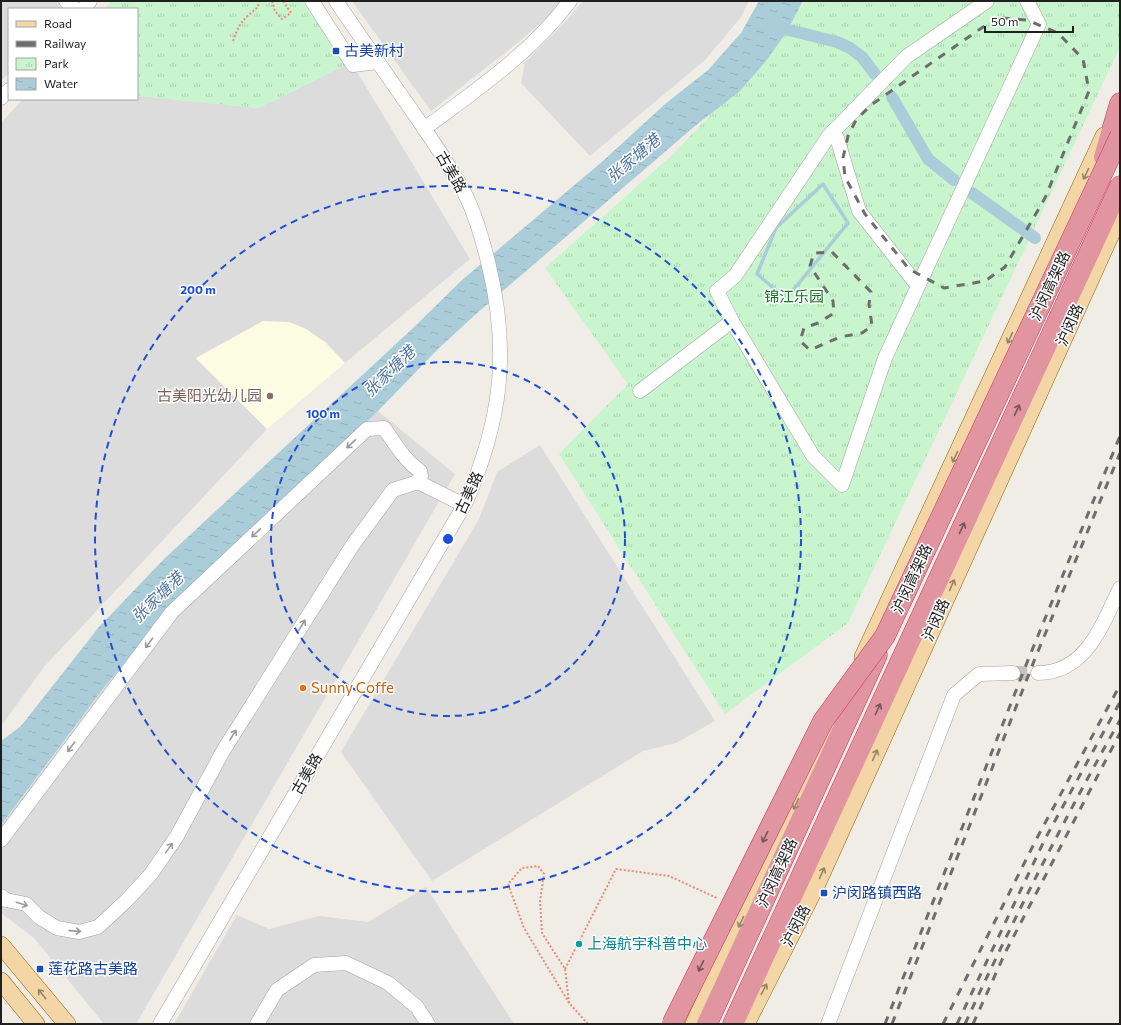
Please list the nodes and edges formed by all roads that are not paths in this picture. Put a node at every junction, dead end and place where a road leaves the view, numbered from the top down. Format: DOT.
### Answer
graph roads {
  1 [pos="66,1"];
  2 [pos="312,1"];
  3 [pos="336,1"];
  4 [pos="570,1"];
  5 [pos="987,1"];
  6 [pos="1027,1"];
  7 [pos="74,8"];
  8 [pos="378,62"];
  9 [pos="1120,102"];
  10 [pos="424,129"];
  11 [pos="834,131"];
  12 [pos="1120,136"];
  13 [pos="1120,156"];
  14 [pos="1111,198"];
  15 [pos="918,286"];
  16 [pos="1026,303"];
  17 [pos="732,321"];
  18 [pos="640,391"];
  19 [pos="418,482"];
  20 [pos="464,505"];
  21 [pos="1120,588"];
  22 [pos="885,636"];
  23 [pos="1038,673"];
  24 [pos="1013,674"];
  25 [pos="1,840"];
  26 [pos="1,896"];
  27 [pos="1,945"];
  28 [pos="1,981"];
  29 [pos="36,1024"];
  30 [pos="67,1024"];
  31 [pos="160,1024"];
  32 [pos="257,1024"];
  33 [pos="428,1024"];
  34 [pos="672,1024"];
  35 [pos="694,1024"];
  36 [pos="707,1024"];
  37 [pos="733,1024"];
  38 [pos="746,1024"];
  39 [pos="828,1024"];
  1 -- 7 [label="street"];
  2 -- 8 [label="street"];
  3 -- 8 [label="street, 古美路"];
  4 -- 10 [label="street"];
  5 -- 11 [label="street"];
  6 -- 15 [label="street"];
  8 -- 10 [label="street, 古美路"];
  9 -- 14 [label="highway, bridge"];
  9 -- 16 [label="main road, one-way"];
  10 -- 20 [label="street, 古美路"];
  11 -- 15 [label="street"];
  11 -- 17 [label="street"];
  12 -- 14 [label="highway, 沪闵高架路, bridge"];
  13 -- 14 [label="main road, 沪闵路"];
  14 -- 16 [label="main road, 沪闵路"];
  14 -- 22 [label="highway, 沪闵高架路, bridge"];
  37 -- 14 [label="highway, 沪闵高架路, one-way"];
  38 -- 14 [label="main road, 沪闵路, one-way"];
  15 -- 17 [label="street"];
  16 -- 35 [label="main road, one-way"];
  17 -- 18 [label="street"];
  19 -- 20 [label="street"];
  19 -- 25 [label="street, one-way"];
  26 -- 19 [label="street, one-way"];
  20 -- 31 [label="street, 古美路"];
  21 -- 23 [label="street"];
  22 -- 34 [label="highway, one-way, bridge"];
  22 -- 36 [label="highway, 沪闵高架路, bridge"];
  24 -- 39 [label="street"];
  30 -- 27 [label="main road, one-way"];
  28 -- 29 [label="main road"];
  32 -- 33 [label="street"];
}
